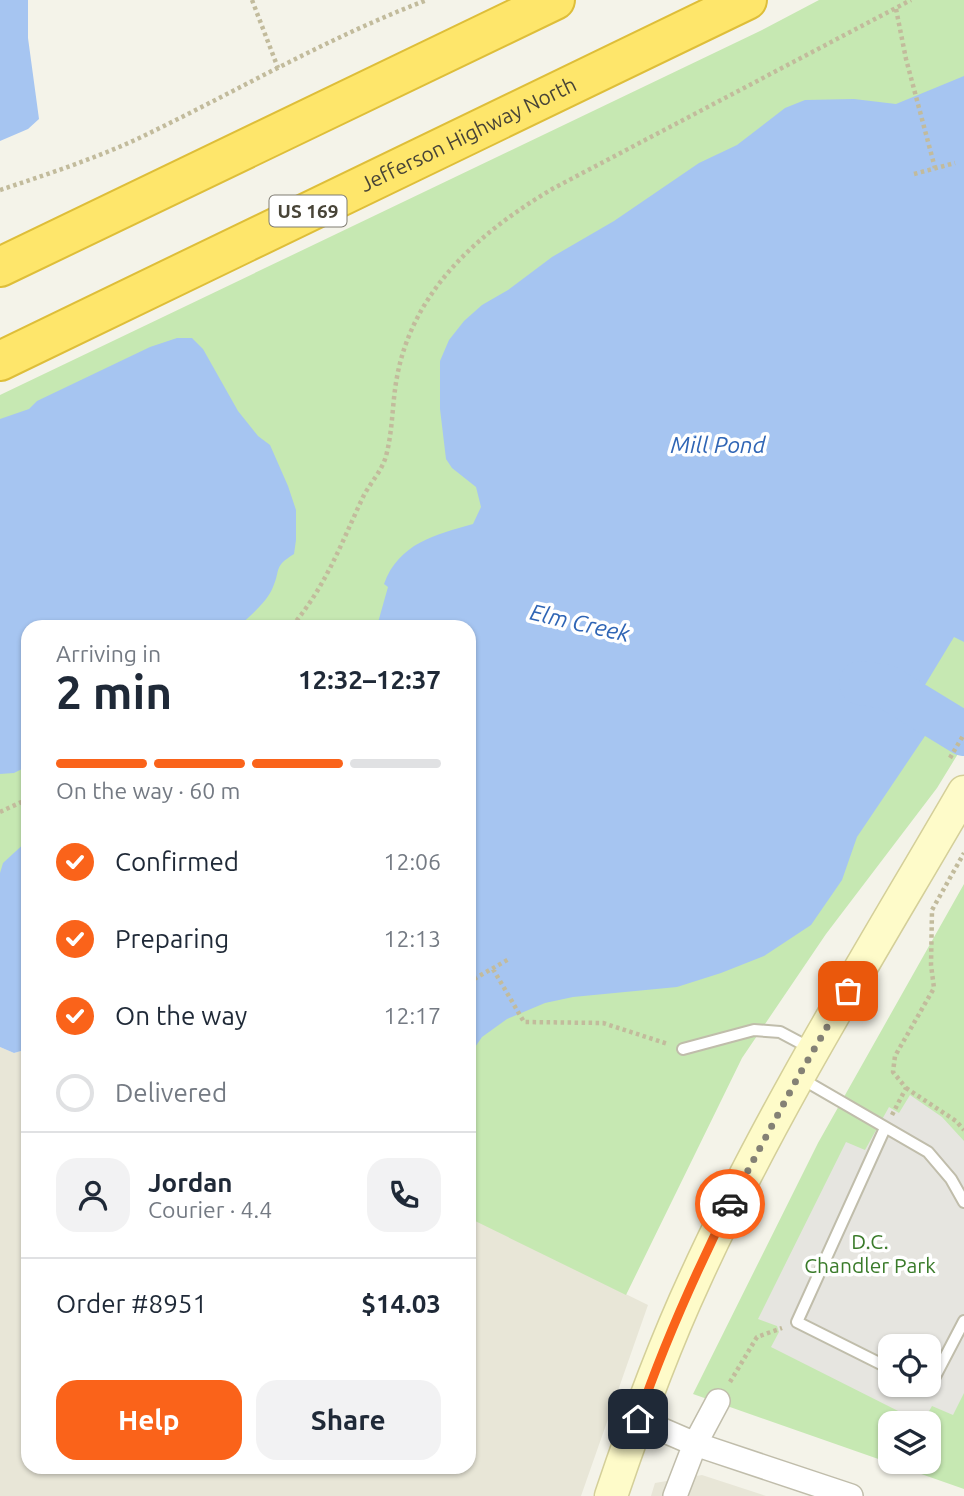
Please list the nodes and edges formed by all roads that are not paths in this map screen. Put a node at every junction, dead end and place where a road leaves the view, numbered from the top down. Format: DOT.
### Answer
graph roads {
  1 [pos="555,0"];
  2 [pos="747,0"];
  3 [pos="0,267"];
  4 [pos="0,362"];
  5 [pos="964,792"];
  6 [pos="683,1049"];
  7 [pos="815,1050"];
  8 [pos="798,1077"];
  9 [pos="886,1128"];
  10 [pos="964,1202"];
  11 [pos="964,1321"];
  12 [pos="878,1362"];
  13 [pos="941,1365"];
  14 [pos="718,1401"];
  15 [pos="638,1419"];
  16 [pos="695,1444"];
  17 [pos="611,1496"];
  18 [pos="675,1496"];
  19 [pos="851,1496"];
  1 -- 3 [label="highway"];
  2 -- 4 [label="highway, Jefferson Highway North / US 169"];
  5 -- 7 [label="street"];
  6 -- 7 [label="lane"];
  7 -- 8 [label="street"];
  8 -- 9 [label="lane"];
  8 -- 15 [label="street"];
  9 -- 10 [label="lane"];
  9 -- 12 [label="lane"];
  11 -- 13 [label="lane"];
  14 -- 16 [label="street"];
  15 -- 16 [label="street"];
  15 -- 17 [label="street"];
  16 -- 18 [label="street"];
  16 -- 19 [label="street"];
}
